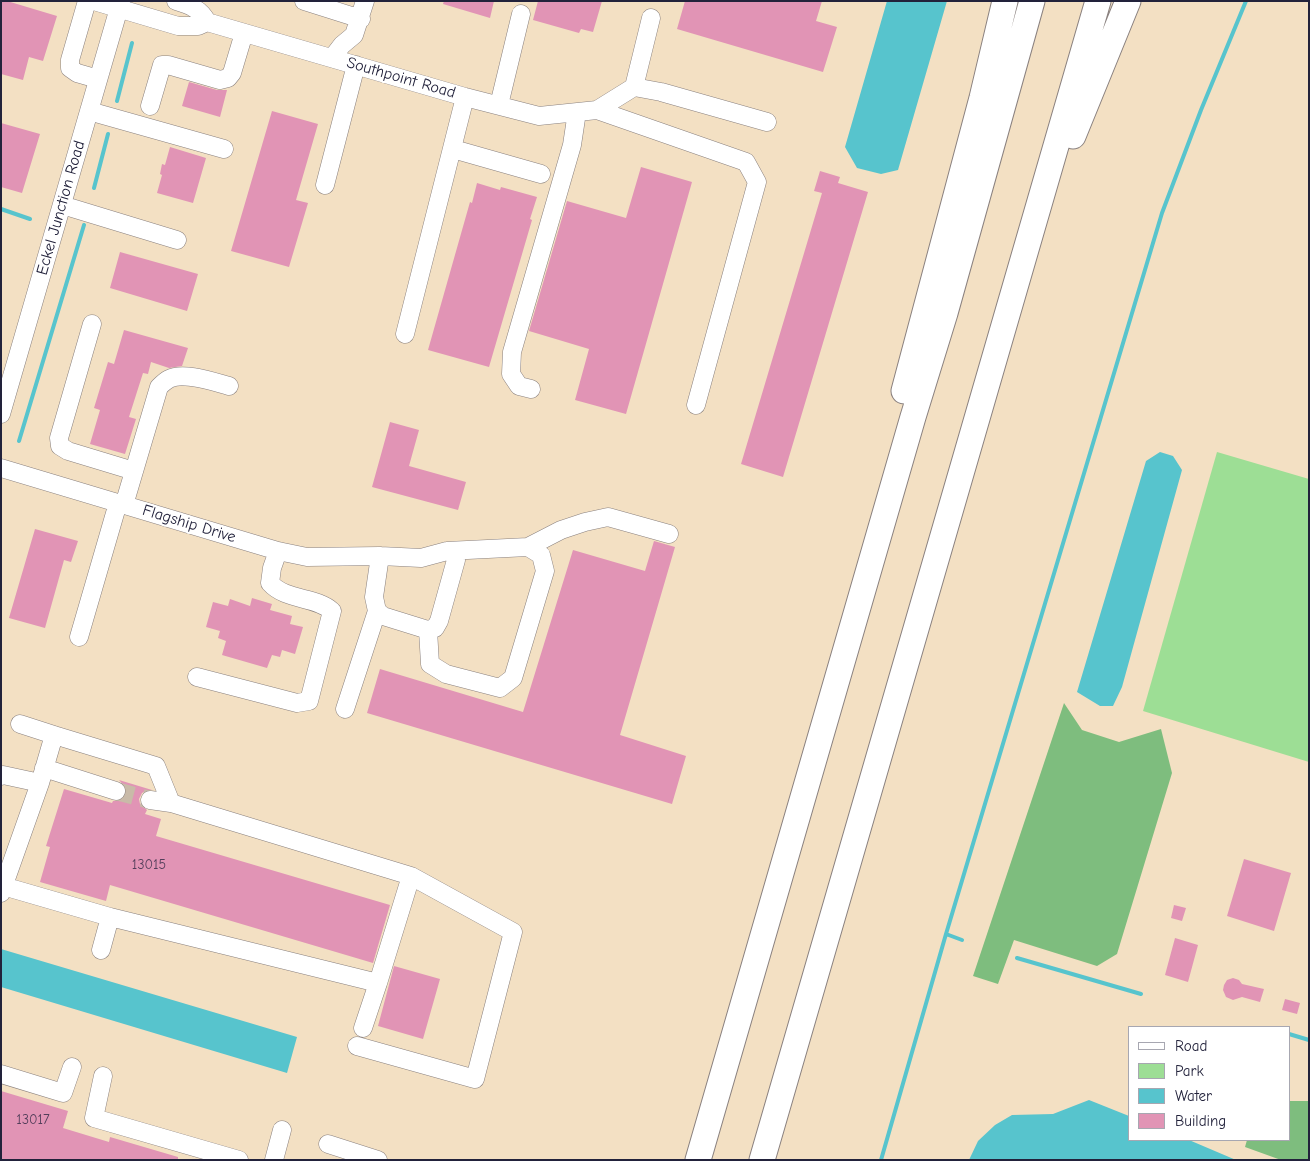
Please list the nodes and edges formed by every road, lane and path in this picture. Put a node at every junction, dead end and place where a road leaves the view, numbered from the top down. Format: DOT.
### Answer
graph roads {
  1 [pos="87,1"];
  2 [pos="94,1"];
  3 [pos="176,1"];
  4 [pos="304,1"];
  5 [pos="365,1"];
  6 [pos="1005,1"];
  7 [pos="1032,1"];
  8 [pos="1098,1"];
  9 [pos="1128,1"];
  10 [pos="120,5"];
  11 [pos="521,14"];
  12 [pos="652,18"];
  13 [pos="361,19"];
  14 [pos="207,22"];
  15 [pos="244,33"];
  16 [pos="332,58"];
  17 [pos="356,65"];
  18 [pos="98,79"];
  19 [pos="634,87"];
  20 [pos="465,97"];
  21 [pos="150,106"];
  22 [pos="499,106"];
  23 [pos="597,110"];
  24 [pos="89,111"];
  25 [pos="577,112"];
  26 [pos="767,122"];
  27 [pos="224,149"];
  28 [pos="453,149"];
  29 [pos="541,174"];
  30 [pos="325,186"];
  31 [pos="62,205"];
  32 [pos="177,240"];
  33 [pos="92,324"];
  34 [pos="405,334"];
  35 [pos="999,343"];
  36 [pos="230,386"];
  37 [pos="531,389"];
  38 [pos="696,405"];
  39 [pos="1,414"];
  40 [pos="1,468"];
  41 [pos="134,471"];
  42 [pos="121,504"];
  43 [pos="669,534"];
  44 [pos="528,547"];
  45 [pos="278,551"];
  46 [pos="448,551"];
  47 [pos="380,556"];
  48 [pos="377,611"];
  49 [pos="428,630"];
  50 [pos="79,637"];
  51 [pos="197,677"];
  52 [pos="345,709"];
  53 [pos="20,724"];
  54 [pos="54,734"];
  55 [pos="821,734"];
  56 [pos="42,775"];
  57 [pos="1,776"];
  58 [pos="116,790"];
  59 [pos="150,800"];
  60 [pos="171,803"];
  61 [pos="411,876"];
  62 [pos="2,889"];
  63 [pos="110,917"];
  64 [pos="101,950"];
  65 [pos="378,983"];
  66 [pos="363,1028"];
  67 [pos="358,1046"];
  68 [pos="72,1067"];
  69 [pos="1,1074"];
  70 [pos="103,1076"];
  71 [pos="282,1130"];
  72 [pos="328,1144"];
  73 [pos="239,1160"];
  74 [pos="274,1160"];
  75 [pos="378,1160"];
  76 [pos="698,1160"];
  77 [pos="762,1160"];
  1 -- 18 [label="street"];
  2 -- 10 [label="street, Southpoint Road"];
  3 -- 14 [label="street, Southpoint Road"];
  4 -- 13 [label="street"];
  5 -- 13 [label="street"];
  6 -- 55 [label="highway"];
  7 -- 55 [label="highway"];
  8 -- 35 [label="highway"];
  9 -- 35 [label="highway"];
  10 -- 14 [label="street, Southpoint Road"];
  10 -- 18 [label="street, Eckel Junction Road"];
  11 -- 22 [label="street"];
  12 -- 19 [label="street"];
  13 -- 16 [label="street"];
  14 -- 15 [label="street, Southpoint Road"];
  15 -- 16 [label="street, Southpoint Road"];
  15 -- 21 [label="street"];
  16 -- 17 [label="street, Southpoint Road"];
  17 -- 20 [label="street, Southpoint Road"];
  17 -- 30 [label="street"];
  18 -- 24 [label="street, Eckel Junction Road"];
  19 -- 23 [label="street"];
  19 -- 26 [label="street"];
  20 -- 22 [label="street, Southpoint Road"];
  20 -- 28 [label="street"];
  22 -- 25 [label="street, Southpoint Road"];
  23 -- 25 [label="street, Southpoint Road"];
  23 -- 38 [label="street"];
  24 -- 27 [label="street"];
  24 -- 31 [label="street, Eckel Junction Road"];
  25 -- 37 [label="street"];
  28 -- 29 [label="street"];
  28 -- 34 [label="street"];
  31 -- 32 [label="street"];
  31 -- 39 [label="street, Eckel Junction Road"];
  33 -- 41 [label="street"];
  35 -- 77 [label="highway"];
  36 -- 41 [label="street"];
  40 -- 42 [label="street, Flagship Drive"];
  41 -- 42 [label="street"];
  42 -- 45 [label="street, Flagship Drive"];
  42 -- 50 [label="street"];
  43 -- 44 [label="street"];
  44 -- 46 [label="street, Flagship Drive"];
  44 -- 49 [label="street"];
  45 -- 47 [label="street, Flagship Drive"];
  45 -- 51 [label="street"];
  46 -- 47 [label="street, Flagship Drive"];
  46 -- 49 [label="street"];
  47 -- 48 [label="street"];
  48 -- 49 [label="street"];
  48 -- 52 [label="street"];
  53 -- 54 [label="street"];
  54 -- 56 [label="street"];
  54 -- 60 [label="street"];
  55 -- 76 [label="highway"];
  56 -- 57 [label="street"];
  56 -- 58 [label="street"];
  56 -- 62 [label="street"];
  59 -- 60 [label="street"];
  60 -- 61 [label="street"];
  61 -- 65 [label="street"];
  61 -- 67 [label="street"];
  62 -- 63 [label="street"];
  63 -- 64 [label="street"];
  63 -- 65 [label="street"];
  65 -- 66 [label="street"];
  68 -- 69 [label="street"];
  70 -- 73 [label="street"];
  71 -- 74 [label="street"];
  72 -- 75 [label="street"];
}
